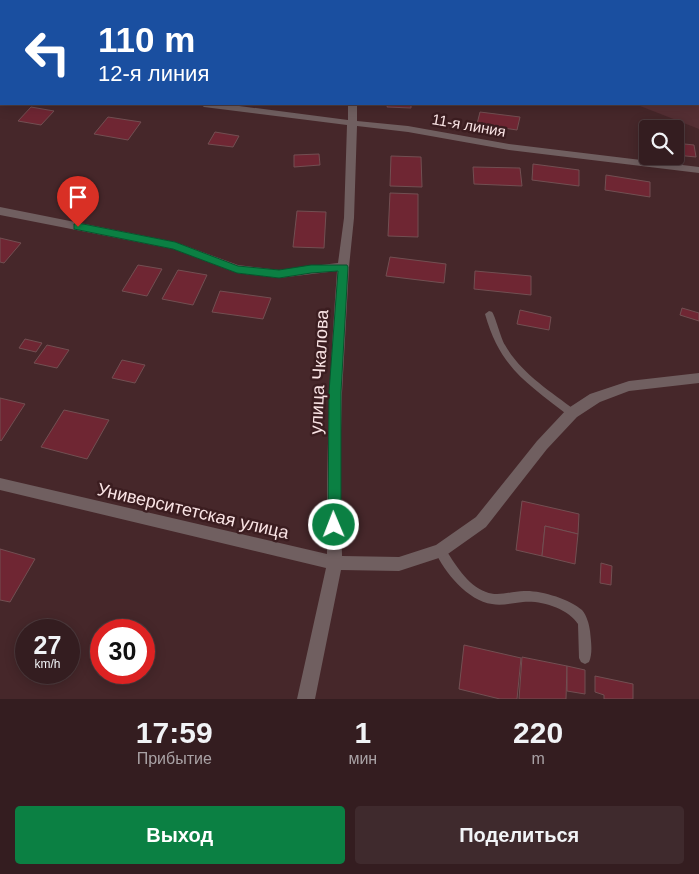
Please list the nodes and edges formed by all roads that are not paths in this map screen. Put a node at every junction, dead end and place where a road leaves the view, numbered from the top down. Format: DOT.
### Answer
graph roads {
  1 [pos="211,105"];
  2 [pos="353,105"];
  3 [pos="352,124"];
  4 [pos="699,170"];
  5 [pos="0,212"];
  6 [pos="343,267"];
  7 [pos="489,314"];
  8 [pos="699,378"];
  9 [pos="572,413"];
  10 [pos="0,484"];
  11 [pos="440,551"];
  12 [pos="335,563"];
  13 [pos="586,658"];
  14 [pos="306,699"];
  1 -- 3 [label="street, 11-я линия"];
  2 -- 3 [label="street, улица Чкалова"];
  3 -- 4 [label="street, 11-я линия"];
  3 -- 6 [label="street, улица Чкалова"];
  5 -- 6 [label="street"];
  6 -- 12 [label="street, улица Чкалова"];
  7 -- 9 [label="lane"];
  8 -- 9 [label="street, Университетская улица"];
  9 -- 11 [label="street, Университетская улица"];
  10 -- 12 [label="street, Университетская улица"];
  11 -- 12 [label="street, Университетская улица"];
  11 -- 13 [label="lane"];
  12 -- 14 [label="street, улица Чкалова"];
}
